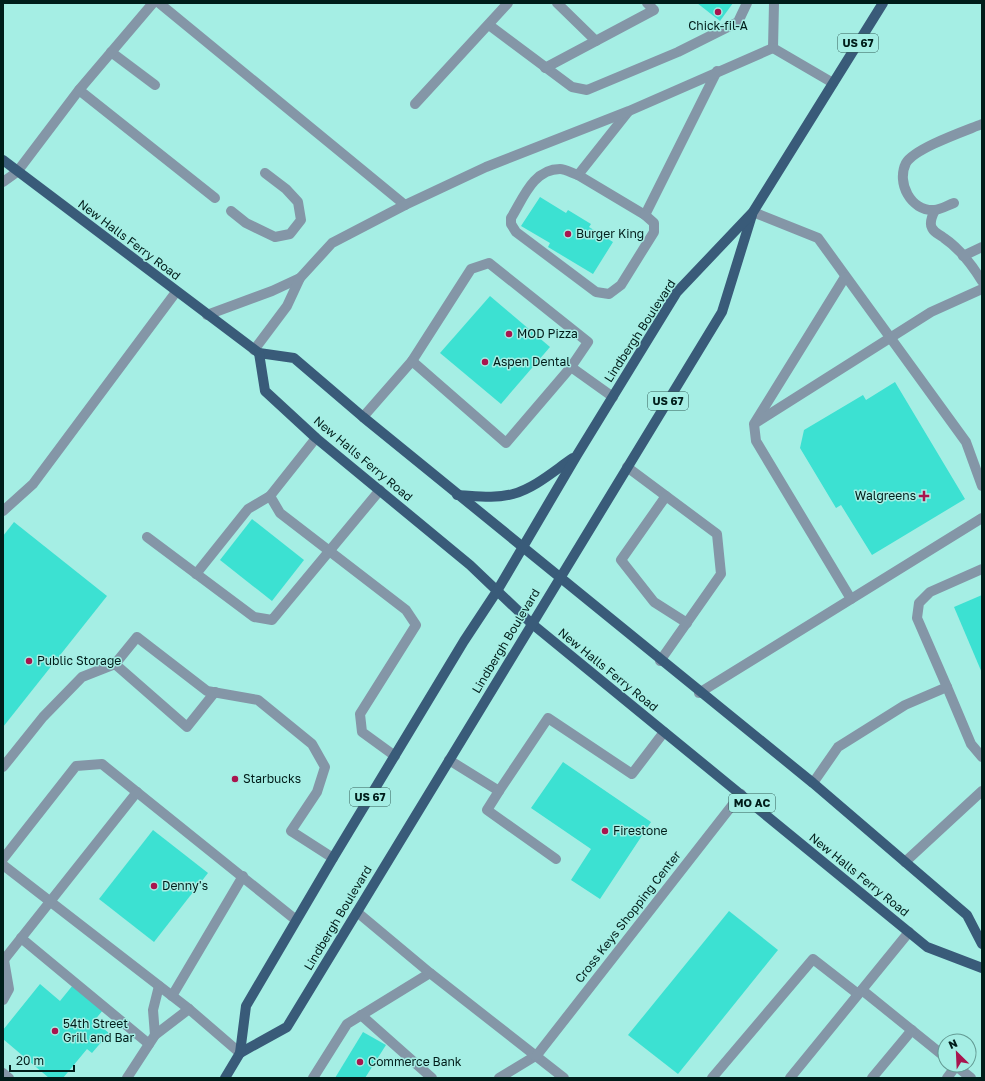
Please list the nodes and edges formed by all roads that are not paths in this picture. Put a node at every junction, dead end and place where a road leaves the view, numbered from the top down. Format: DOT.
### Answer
graph roads {
  1 [pos="153,3"];
  2 [pos="159,3"];
  3 [pos="508,3"];
  4 [pos="556,3"];
  5 [pos="646,3"];
  6 [pos="746,3"];
  7 [pos="774,3"];
  8 [pos="883,3"];
  9 [pos="489,25"];
  10 [pos="596,41"];
  11 [pos="773,48"];
  12 [pos="112,52"];
  13 [pos="545,68"];
  14 [pos="717,71"];
  15 [pos="833,83"];
  16 [pos="155,86"];
  17 [pos="79,90"];
  18 [pos="414,104"];
  19 [pos="629,111"];
  20 [pos="982,124"];
  21 [pos="3,160"];
  22 [pos="17,172"];
  23 [pos="265,173"];
  24 [pos="578,175"];
  25 [pos="3,182"];
  26 [pos="215,198"];
  27 [pos="954,203"];
  28 [pos="405,205"];
  29 [pos="935,210"];
  30 [pos="231,211"];
  31 [pos="753,212"];
  32 [pos="645,215"];
  33 [pos="982,247"];
  34 [pos="963,256"];
  35 [pos="845,277"];
  36 [pos="300,278"];
  37 [pos="982,281"];
  38 [pos="982,289"];
  39 [pos="176,292"];
  40 [pos="207,316"];
  41 [pos="889,338"];
  42 [pos="256,351"];
  43 [pos="412,361"];
  44 [pos="571,367"];
  45 [pos="613,397"];
  46 [pos="362,417"];
  47 [pos="754,424"];
  48 [pos="316,438"];
  49 [pos="577,455"];
  50 [pos="627,467"];
  51 [pos="982,486"];
  52 [pos="380,490"];
  53 [pos="458,495"];
  54 [pos="270,496"];
  55 [pos="666,496"];
  56 [pos="3,511"];
  57 [pos="982,518"];
  58 [pos="147,537"];
  59 [pos="522,548"];
  60 [pos="329,550"];
  61 [pos="982,568"];
  62 [pos="196,574"];
  63 [pos="559,579"];
  64 [pos="498,592"];
  65 [pos="851,599"];
  66 [pos="531,623"];
  67 [pos="687,623"];
  68 [pos="660,661"];
  69 [pos="115,664"];
  70 [pos="946,687"];
  71 [pos="215,692"];
  72 [pos="699,693"];
  73 [pos="664,732"];
  74 [pos="395,756"];
  75 [pos="982,757"];
  76 [pos="449,760"];
  77 [pos="3,767"];
  78 [pos="813,783"];
  79 [pos="499,791"];
  80 [pos="982,791"];
  81 [pos="137,792"];
  82 [pos="740,794"];
  83 [pos="333,858"];
  84 [pos="556,858"];
  85 [pos="3,859"];
  86 [pos="905,862"];
  87 [pos="3,865"];
  88 [pos="243,876"];
  89 [pos="51,902"];
  90 [pos="357,912"];
  91 [pos="296,920"];
  92 [pos="909,932"];
  93 [pos="21,938"];
  94 [pos="982,944"];
  95 [pos="3,961"];
  96 [pos="982,968"];
  97 [pos="430,973"];
  98 [pos="158,986"];
  99 [pos="860,992"];
  100 [pos="172,996"];
  101 [pos="3,1000"];
  102 [pos="189,1009"];
  103 [pos="361,1016"];
  104 [pos="912,1030"];
  105 [pos="155,1035"];
  106 [pos="149,1044"];
  107 [pos="937,1050"];
  108 [pos="240,1053"];
  109 [pos="537,1055"];
  110 [pos="3,1073"];
  111 [pos="9,1078"];
  112 [pos="126,1078"];
  113 [pos="225,1078"];
  114 [pos="313,1078"];
  115 [pos="432,1078"];
  116 [pos="499,1078"];
  117 [pos="564,1078"];
  118 [pos="712,1078"];
  119 [pos="790,1078"];
  120 [pos="872,1078"];
  1 -- 12 [label="street"];
  2 -- 28 [label="street"];
  3 -- 9 [label="street"];
  4 -- 10 [label="street"];
  5 -- 10 [label="street"];
  6 -- 13 [label="street"];
  7 -- 11 [label="street"];
  8 -- 15 [label="main road, Lindbergh Boulevard / US 67"];
  9 -- 13 [label="street"];
  9 -- 18 [label="street"];
  10 -- 13 [label="street"];
  11 -- 14 [label="street"];
  11 -- 15 [label="street"];
  12 -- 16 [label="street"];
  12 -- 17 [label="street"];
  14 -- 19 [label="street"];
  14 -- 32 [label="street"];
  15 -- 31 [label="main road, Lindbergh Boulevard / US 67"];
  17 -- 22 [label="street"];
  17 -- 26 [label="street"];
  19 -- 24 [label="street"];
  19 -- 28 [label="street"];
  20 -- 29 [label="street"];
  21 -- 22 [label="main road, New Halls Ferry Road"];
  22 -- 25 [label="street"];
  22 -- 39 [label="main road, New Halls Ferry Road"];
  23 -- 30 [label="street"];
  24 -- 32 [label="street"];
  24 -- 32 [label="street"];
  27 -- 29 [label="street"];
  28 -- 36 [label="street"];
  29 -- 34 [label="street"];
  31 -- 35 [label="street"];
  31 -- 45 [label="main road, Lindbergh Boulevard / US 67"];
  31 -- 50 [label="main road, Lindbergh Boulevard / US 67"];
  33 -- 34 [label="street"];
  34 -- 37 [label="street"];
  35 -- 41 [label="street"];
  35 -- 47 [label="street"];
  36 -- 40 [label="street"];
  36 -- 42 [label="street"];
  38 -- 41 [label="street"];
  39 -- 40 [label="main road, New Halls Ferry Road"];
  39 -- 56 [label="street"];
  40 -- 42 [label="main road, New Halls Ferry Road"];
  41 -- 47 [label="street"];
  41 -- 51 [label="street"];
  42 -- 46 [label="main road, New Halls Ferry Road"];
  42 -- 48 [label="main road, New Halls Ferry Road"];
  43 -- 44 [label="street"];
  43 -- 44 [label="street"];
  43 -- 46 [label="street"];
  44 -- 45 [label="street"];
  45 -- 49 [label="main road, Lindbergh Boulevard / US 67"];
  46 -- 53 [label="main road, New Halls Ferry Road"];
  47 -- 65 [label="street"];
  48 -- 52 [label="main road, New Halls Ferry Road"];
  48 -- 54 [label="street"];
  49 -- 53 [label="main road"];
  49 -- 59 [label="main road, US 67"];
  50 -- 55 [label="street"];
  50 -- 63 [label="main road, Lindbergh Boulevard / US 67"];
  52 -- 60 [label="street"];
  52 -- 64 [label="main road, New Halls Ferry Road"];
  53 -- 59 [label="main road, New Halls Ferry Road"];
  54 -- 60 [label="street"];
  54 -- 62 [label="street"];
  55 -- 67 [label="street"];
  55 -- 67 [label="street"];
  57 -- 65 [label="street"];
  58 -- 62 [label="street"];
  59 -- 63 [label="main road, New Halls Ferry Road"];
  59 -- 64 [label="main road, US 67"];
  60 -- 62 [label="street"];
  60 -- 74 [label="street"];
  61 -- 70 [label="street"];
  63 -- 66 [label="main road, Lindbergh Boulevard / US 67"];
  63 -- 68 [label="main road, New Halls Ferry Road"];
  64 -- 66 [label="main road, New Halls Ferry Road / MO AC"];
  64 -- 74 [label="main road, US 67"];
  65 -- 72 [label="street"];
  66 -- 73 [label="main road, New Halls Ferry Road / MO AC"];
  66 -- 76 [label="main road, Lindbergh Boulevard / US 67"];
  67 -- 68 [label="street"];
  68 -- 72 [label="main road, New Halls Ferry Road"];
  69 -- 71 [label="street"];
  69 -- 71 [label="street"];
  69 -- 77 [label="street"];
  70 -- 75 [label="street"];
  70 -- 78 [label="street"];
  71 -- 83 [label="street"];
  72 -- 78 [label="main road, New Halls Ferry Road"];
  73 -- 79 [label="street"];
  73 -- 82 [label="main road, New Halls Ferry Road / MO AC"];
  74 -- 83 [label="main road, US 67"];
  76 -- 79 [label="street"];
  76 -- 90 [label="main road, Lindbergh Boulevard / US 67"];
  78 -- 86 [label="main road, New Halls Ferry Road"];
  79 -- 84 [label="street"];
  80 -- 86 [label="street"];
  81 -- 85 [label="street"];
  81 -- 88 [label="street"];
  81 -- 89 [label="street"];
  82 -- 92 [label="main road, New Halls Ferry Road / MO AC"];
  82 -- 109 [label="street, Cross Keys Shopping Center"];
  83 -- 91 [label="main road, US 67"];
  86 -- 94 [label="main road, New Halls Ferry Road"];
  87 -- 89 [label="street"];
  88 -- 91 [label="street"];
  88 -- 100 [label="street"];
  89 -- 93 [label="street"];
  89 -- 98 [label="street"];
  90 -- 97 [label="street"];
  90 -- 108 [label="main road, Lindbergh Boulevard / US 67"];
  91 -- 108 [label="main road, US 67"];
  92 -- 96 [label="main road, New Halls Ferry Road / MO AC"];
  92 -- 99 [label="street"];
  93 -- 95 [label="street"];
  93 -- 106 [label="street"];
  95 -- 101 [label="street"];
  97 -- 103 [label="street"];
  97 -- 109 [label="street"];
  98 -- 100 [label="street"];
  98 -- 105 [label="street"];
  99 -- 104 [label="street"];
  99 -- 118 [label="street"];
  99 -- 119 [label="street"];
  100 -- 102 [label="street"];
  102 -- 105 [label="street"];
  102 -- 108 [label="street"];
  103 -- 114 [label="street"];
  103 -- 115 [label="street"];
  104 -- 107 [label="street"];
  104 -- 120 [label="street"];
  105 -- 106 [label="street"];
  106 -- 112 [label="street"];
  108 -- 113 [label="main road, US 67"];
  109 -- 116 [label="street"];
  109 -- 117 [label="street"];
  110 -- 111 [label="street"];
}
